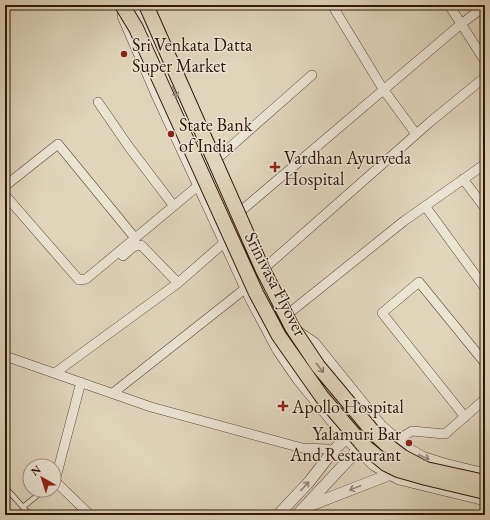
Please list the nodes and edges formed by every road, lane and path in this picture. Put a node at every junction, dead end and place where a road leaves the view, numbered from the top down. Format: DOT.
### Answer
graph roads {
  1 [pos="118,5"];
  2 [pos="122,5"];
  3 [pos="137,5"];
  4 [pos="146,5"];
  5 [pos="332,5"];
  6 [pos="449,5"];
  7 [pos="485,6"];
  8 [pos="461,24"];
  9 [pos="485,61"];
  10 [pos="312,75"];
  11 [pos="485,77"];
  12 [pos="383,89"];
  13 [pos="98,102"];
  14 [pos="416,134"];
  15 [pos="485,164"];
  16 [pos="208,166"];
  17 [pos="463,179"];
  18 [pos="198,185"];
  19 [pos="5,186"];
  20 [pos="5,195"];
  21 [pos="173,205"];
  22 [pos="425,206"];
  23 [pos="485,208"];
  24 [pos="232,218"];
  25 [pos="135,238"];
  26 [pos="225,242"];
  27 [pos="257,274"];
  28 [pos="178,283"];
  29 [pos="85,287"];
  30 [pos="246,288"];
  31 [pos="485,288"];
  32 [pos="280,320"];
  33 [pos="5,356"];
  34 [pos="485,363"];
  35 [pos="55,373"];
  36 [pos="81,382"];
  37 [pos="113,393"];
  38 [pos="485,399"];
  39 [pos="371,414"];
  40 [pos="465,417"];
  41 [pos="380,425"];
  42 [pos="346,438"];
  43 [pos="397,440"];
  44 [pos="357,449"];
  45 [pos="333,451"];
  46 [pos="61,458"];
  47 [pos="345,462"];
  48 [pos="391,474"];
  49 [pos="485,474"];
  50 [pos="485,482"];
  51 [pos="5,487"];
  52 [pos="62,489"];
  53 [pos="485,492"];
  54 [pos="34,498"];
  55 [pos="485,500"];
  56 [pos="23,507"];
  57 [pos="300,512"];
  58 [pos="30,515"];
  59 [pos="90,515"];
  60 [pos="278,515"];
  1 -- 18 [label="street"];
  2 -- 53 [label="main road, Srinivasa Flyover, bridge"];
  3 -- 16 [label="street, one-way"];
  4 -- 50 [label="main road, Srinivasa Flyover, one-way, bridge"];
  5 -- 12 [label="street"];
  6 -- 8 [label="street"];
  7 -- 8 [label="street"];
  8 -- 9 [label="street"];
  8 -- 12 [label="street"];
  10 -- 16 [label="street"];
  11 -- 14 [label="street"];
  12 -- 14 [label="street"];
  12 -- 24 [label="street"];
  13 -- 21 [label="street"];
  14 -- 27 [label="street"];
  15 -- 17 [label="street"];
  16 -- 24 [label="street"];
  17 -- 22 [label="street"];
  17 -- 23 [label="street"];
  18 -- 21 [label="street"];
  18 -- 26 [label="street"];
  19 -- 25 [label="street"];
  20 -- 25 [label="street"];
  21 -- 25 [label="street"];
  22 -- 31 [label="street"];
  22 -- 32 [label="street"];
  24 -- 27 [label="street"];
  26 -- 28 [label="street"];
  26 -- 30 [label="street"];
  27 -- 32 [label="street"];
  28 -- 29 [label="street"];
  28 -- 35 [label="street"];
  30 -- 37 [label="street"];
  30 -- 42 [label="street"];
  32 -- 39 [label="street"];
  33 -- 35 [label="street"];
  34 -- 40 [label="street"];
  35 -- 36 [label="street"];
  36 -- 37 [label="street"];
  36 -- 46 [label="street"];
  37 -- 45 [label="street"];
  38 -- 40 [label="street"];
  39 -- 41 [label="street"];
  39 -- 42 [label="street"];
  40 -- 43 [label="street"];
  41 -- 43 [label="street"];
  41 -- 44 [label="street"];
  42 -- 44 [label="street"];
  42 -- 45 [label="street"];
  43 -- 49 [label="street, one-way"];
  44 -- 47 [label="street"];
  44 -- 48 [label="street"];
  45 -- 47 [label="street"];
  60 -- 45 [label="street, one-way"];
  47 -- 57 [label="street"];
  48 -- 55 [label="street"];
  48 -- 57 [label="street, one-way"];
  51 -- 56 [label="lane"];
  52 -- 59 [label="street"];
  54 -- 56 [label="lane"];
  56 -- 58 [label="lane"];
}
